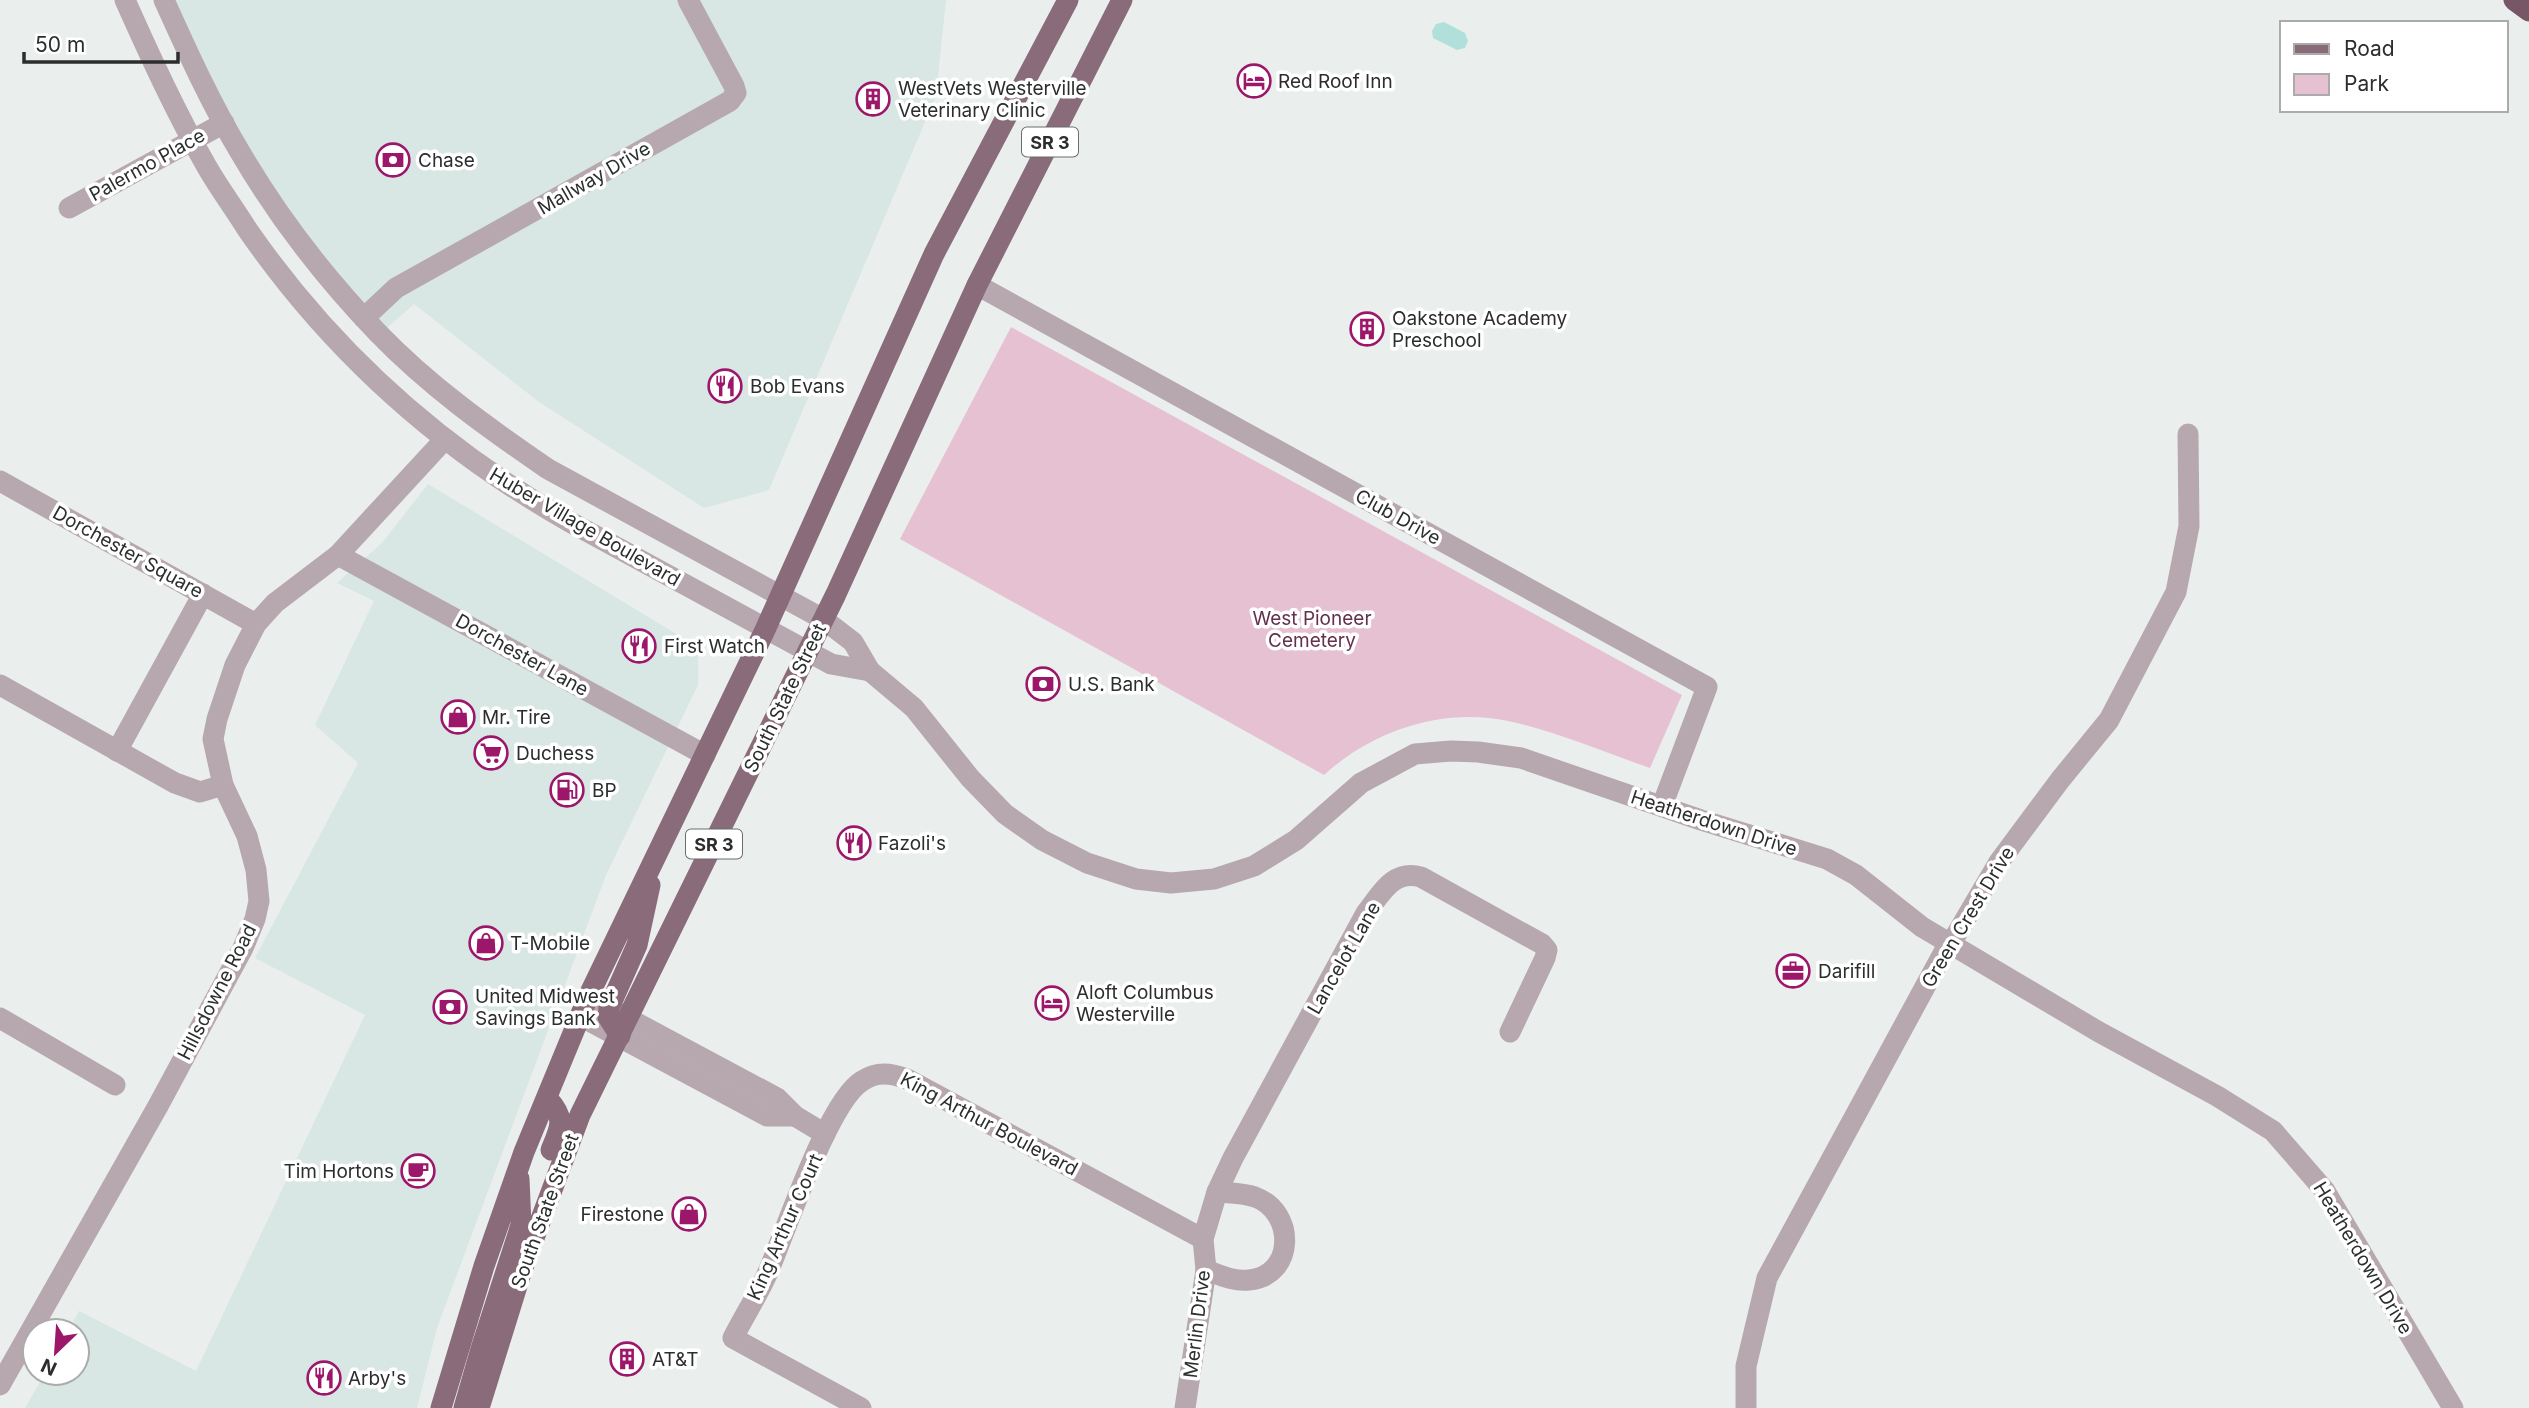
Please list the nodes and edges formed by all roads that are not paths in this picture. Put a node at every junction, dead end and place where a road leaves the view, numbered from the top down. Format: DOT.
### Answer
graph roads {
  1 [pos="125,0"];
  2 [pos="164,0"];
  3 [pos="688,0"];
  4 [pos="1068,0"];
  5 [pos="1122,0"];
  6 [pos="2514,0"];
  7 [pos="2529,11"];
  8 [pos="224,123"];
  9 [pos="192,139"];
  10 [pos="69,208"];
  11 [pos="977,285"];
  12 [pos="364,318"];
  13 [pos="2188,434"];
  14 [pos="445,439"];
  15 [pos="0,481"];
  16 [pos="338,555"];
  17 [pos="203,594"];
  18 [pos="780,598"];
  19 [pos="822,619"];
  20 [pos="256,624"];
  21 [pos="765,630"];
  22 [pos="806,651"];
  23 [pos="870,671"];
  24 [pos="0,685"];
  25 [pos="117,751"];
  26 [pos="705,755"];
  27 [pos="223,785"];
  28 [pos="1662,806"];
  29 [pos="654,859"];
  30 [pos="1950,944"];
  31 [pos="584,1006"];
  32 [pos="609,1007"];
  33 [pos="0,1018"];
  34 [pos="624,1027"];
  35 [pos="1510,1032"];
  36 [pos="115,1085"];
  37 [pos="547,1098"];
  38 [pos="825,1134"];
  39 [pos="519,1166"];
  40 [pos="1217,1192"];
  41 [pos="540,1220"];
  42 [pos="1203,1239"];
  43 [pos="1206,1270"];
  44 [pos="0,1385"];
  45 [pos="441,1408"];
  46 [pos="464,1408"];
  47 [pos="479,1408"];
  48 [pos="861,1408"];
  49 [pos="1185,1408"];
  50 [pos="1746,1408"];
  51 [pos="2453,1408"];
  1 -- 9 [label="street, Huber Village Boulevard"];
  2 -- 8 [label="street, Huber Village Boulevard"];
  3 -- 12 [label="street, Mallway Drive"];
  4 -- 18 [label="main road, South State Street / SR 3"];
  5 -- 11 [label="main road, South State Street / SR 3"];
  6 -- 7 [label="highway"];
  8 -- 9 [label="street, Palermo Place"];
  8 -- 12 [label="street, Huber Village Boulevard"];
  9 -- 10 [label="street, Palermo Place"];
  9 -- 14 [label="street, Huber Village Boulevard"];
  11 -- 19 [label="main road, South State Street / SR 3"];
  11 -- 28 [label="street, Club Drive"];
  12 -- 18 [label="street, Huber Village Boulevard"];
  13 -- 30 [label="street, Green Crest Drive"];
  14 -- 16 [label="street, Hillsdowne Road"];
  14 -- 21 [label="street, Huber Village Boulevard"];
  15 -- 17 [label="street, Dorchester Square"];
  16 -- 20 [label="street, Hillsdowne Road"];
  16 -- 26 [label="street, Dorchester Lane"];
  17 -- 20 [label="street, Dorchester Square"];
  17 -- 25 [label="street"];
  18 -- 19 [label="street, Huber Village Boulevard"];
  18 -- 21 [label="main road, South State Street / SR 3"];
  19 -- 22 [label="main road, South State Street / SR 3"];
  19 -- 23 [label="street, Heatherdown Drive"];
  20 -- 27 [label="street, Hillsdowne Road"];
  21 -- 22 [label="street, Huber Village Boulevard"];
  21 -- 26 [label="main road, South State Street / SR 3"];
  22 -- 23 [label="street, Heatherdown Drive"];
  22 -- 34 [label="main road, South State Street / SR 3"];
  23 -- 28 [label="street, Heatherdown Drive"];
  24 -- 25 [label="street"];
  25 -- 27 [label="street"];
  26 -- 29 [label="main road, South State Street / SR 3"];
  27 -- 44 [label="street, Hillsdowne Road"];
  28 -- 30 [label="street, Heatherdown Drive"];
  29 -- 31 [label="main road, South State Street / SR 3"];
  29 -- 32 [label="main road"];
  30 -- 50 [label="street, Green Crest Drive"];
  30 -- 51 [label="street, Heatherdown Drive"];
  31 -- 32 [label="street"];
  31 -- 34 [label="street"];
  31 -- 37 [label="main road, South State Street / SR 3"];
  32 -- 34 [label="main road"];
  33 -- 36 [label="street"];
  34 -- 38 [label="street"];
  34 -- 41 [label="main road, South State Street / SR 3"];
  35 -- 40 [label="street, Lancelot Lane"];
  37 -- 39 [label="main road, South State Street / SR 3"];
  37 -- 41 [label="main road"];
  38 -- 42 [label="street, King Arthur Boulevard"];
  38 -- 48 [label="street, King Arthur Court"];
  39 -- 45 [label="main road, South State Street / SR 3"];
  39 -- 46 [label="main road"];
  40 -- 42 [label="street, Lancelot Lane"];
  40 -- 43 [label="street"];
  41 -- 47 [label="main road, South State Street / SR 3"];
  42 -- 43 [label="street, Merlin Drive"];
  43 -- 49 [label="street, Merlin Drive"];
}
